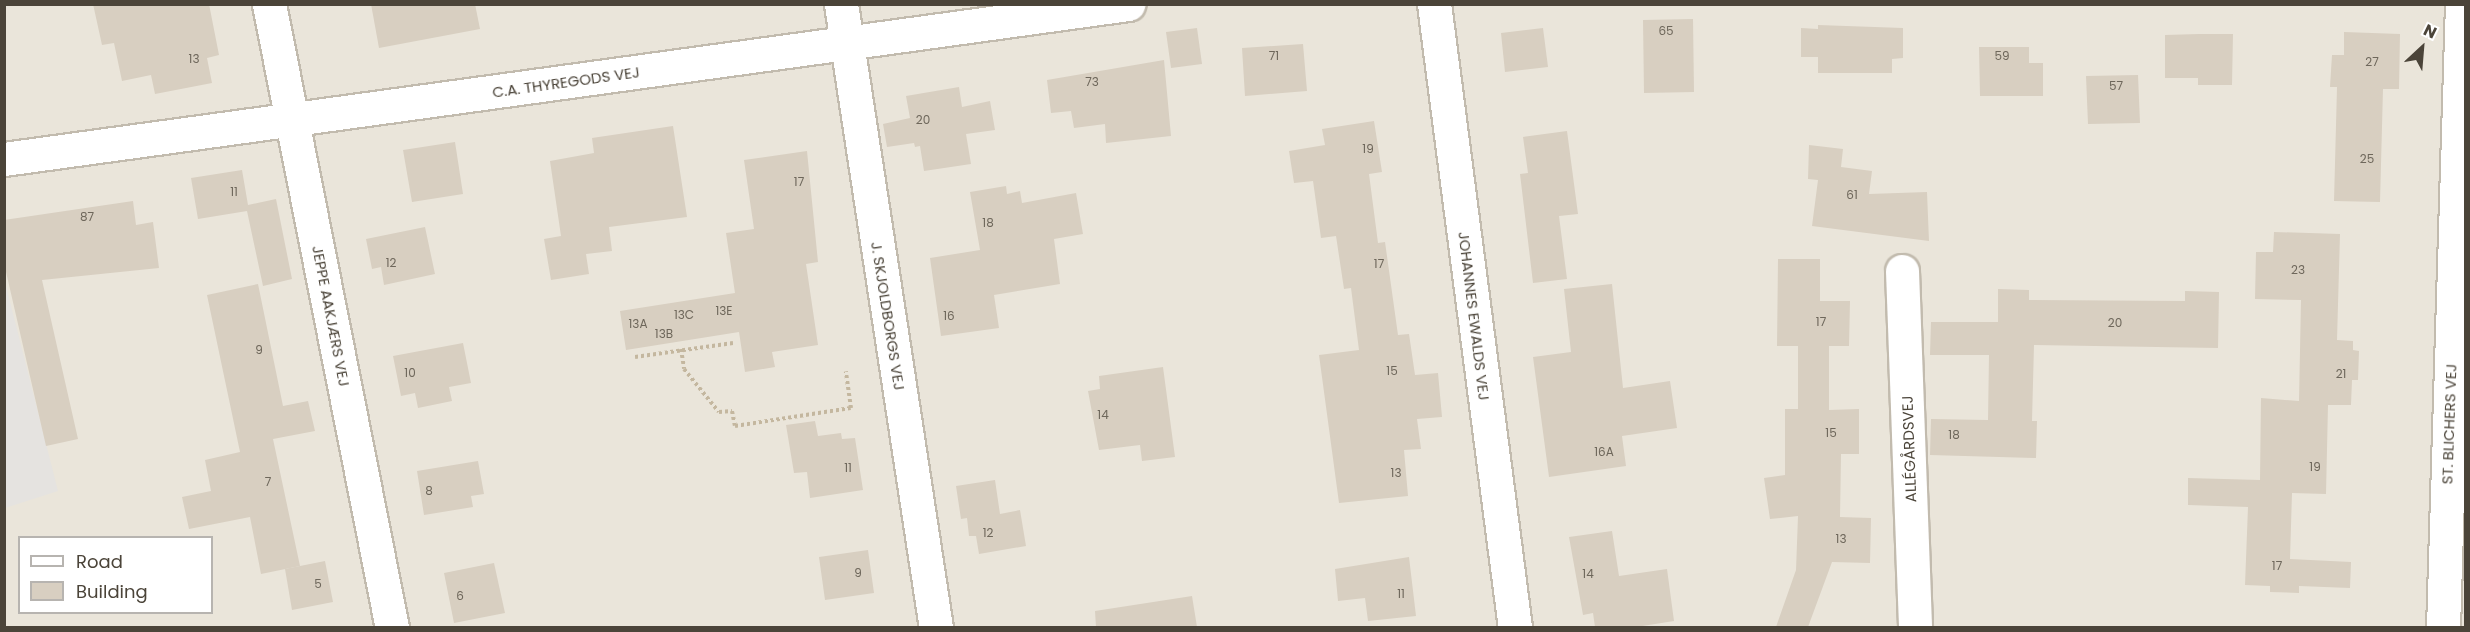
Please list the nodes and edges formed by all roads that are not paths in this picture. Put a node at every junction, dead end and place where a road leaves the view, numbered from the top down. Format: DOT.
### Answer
graph roads {
  1 [pos="269,4"];
  2 [pos="841,4"];
  3 [pos="1128,4"];
  4 [pos="1434,4"];
  5 [pos="2462,4"];
  6 [pos="847,43"];
  7 [pos="292,120"];
  8 [pos="4,159"];
  9 [pos="1902,271"];
  10 [pos="392,627"];
  11 [pos="936,627"];
  12 [pos="1515,627"];
  13 [pos="1915,627"];
  14 [pos="2443,627"];
  1 -- 7 [label="street, JEPPE AAKJÆRS VEJ"];
  2 -- 6 [label="street, J. SKJOLDBORGS VEJ"];
  3 -- 6 [label="street, C.A. THYREGODS VEJ"];
  4 -- 12 [label="street, JOHANNES EWALDS VEJ"];
  5 -- 14 [label="street, ST. BLICHERS VEJ"];
  6 -- 7 [label="street, C.A. THYREGODS VEJ"];
  6 -- 11 [label="street, J. SKJOLDBORGS VEJ"];
  7 -- 8 [label="street, C.A. THYREGODS VEJ"];
  7 -- 10 [label="street, JEPPE AAKJÆRS VEJ"];
  9 -- 13 [label="street, ALLÉGÅRDSVEJ"];
}
